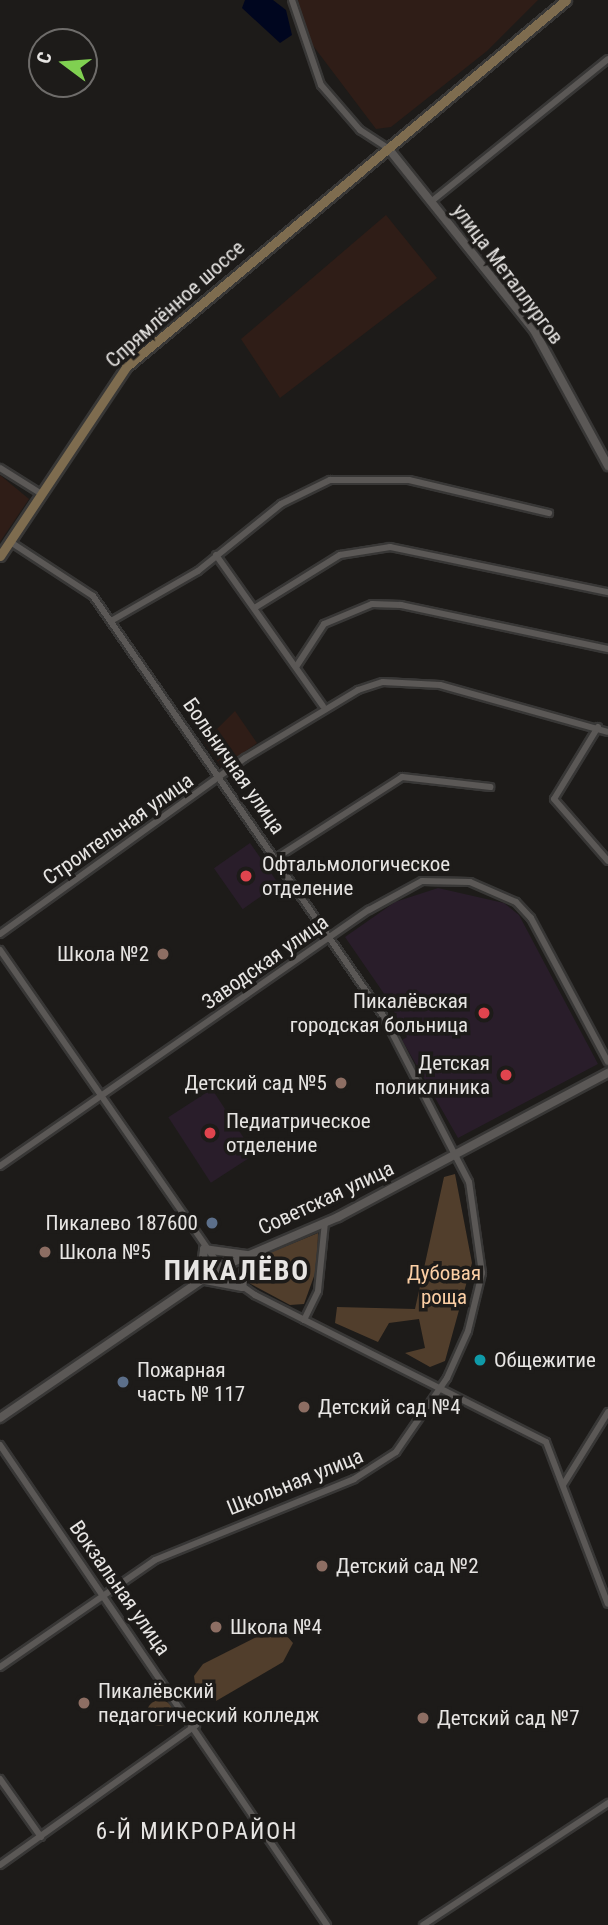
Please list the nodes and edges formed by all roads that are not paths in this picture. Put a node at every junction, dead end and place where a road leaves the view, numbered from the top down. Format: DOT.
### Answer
graph roads {
  1 [pos="292,0"];
  2 [pos="566,0"];
  3 [pos="608,59"];
  4 [pos="388,148"];
  5 [pos="432,201"];
  6 [pos="608,466"];
  7 [pos="0,468"];
  8 [pos="40,493"];
  9 [pos="549,513"];
  10 [pos="9,541"];
  11 [pos="0,555"];
  12 [pos="216,555"];
  13 [pos="608,592"];
  14 [pos="256,607"];
  15 [pos="111,621"];
  16 [pos="608,649"];
  17 [pos="296,667"];
  18 [pos="323,706"];
  19 [pos="598,727"];
  20 [pos="608,732"];
  21 [pos="220,777"];
  22 [pos="490,787"];
  23 [pos="276,858"];
  24 [pos="608,861"];
  25 [pos="0,934"];
  26 [pos="331,937"];
  27 [pos="0,950"];
  28 [pos="608,1062"];
  29 [pos="608,1073"];
  30 [pos="102,1098"];
  31 [pos="455,1154"];
  32 [pos="0,1166"];
  33 [pos="325,1222"];
  34 [pos="204,1249"];
  35 [pos="247,1255"];
  36 [pos="219,1268"];
  37 [pos="200,1279"];
  38 [pos="242,1287"];
  39 [pos="304,1320"];
  40 [pos="441,1389"];
  41 [pos="608,1412"];
  42 [pos="0,1418"];
  43 [pos="0,1445"];
  44 [pos="563,1485"];
  45 [pos="104,1594"];
  46 [pos="608,1604"];
  47 [pos="0,1667"];
  48 [pos="196,1725"];
  49 [pos="0,1779"];
  50 [pos="608,1803"];
  51 [pos="41,1836"];
  52 [pos="0,1865"];
  53 [pos="327,1925"];
  54 [pos="423,1925"];
  1 -- 4 [label="street"];
  2 -- 4 [label="main road, Спрямлённое шоссе"];
  3 -- 5 [label="street"];
  4 -- 5 [label="street, улица Металлургов"];
  4 -- 8 [label="main road, Спрямлённое шоссе"];
  5 -- 6 [label="street, улица Металлургов"];
  7 -- 8 [label="street"];
  8 -- 10 [label="main road, Спрямлённое шоссе"];
  9 -- 12 [label="street"];
  10 -- 11 [label="main road, Спрямлённое шоссе"];
  10 -- 15 [label="street, Больничная улица"];
  12 -- 14 [label="street"];
  12 -- 15 [label="street"];
  13 -- 14 [label="street"];
  14 -- 17 [label="street"];
  15 -- 21 [label="street, Больничная улица"];
  16 -- 17 [label="street"];
  17 -- 18 [label="street"];
  18 -- 19 [label="street, Строительная улица"];
  18 -- 21 [label="street, Строительная улица"];
  19 -- 20 [label="street, Строительная улица"];
  19 -- 24 [label="street"];
  21 -- 23 [label="street, Больничная улица"];
  21 -- 25 [label="street, Строительная улица"];
  22 -- 23 [label="street"];
  23 -- 26 [label="street, Больничная улица"];
  26 -- 28 [label="street, Заводская улица"];
  26 -- 30 [label="street, Заводская улица"];
  26 -- 31 [label="street, Больничная улица"];
  27 -- 30 [label="street"];
  29 -- 31 [label="street, Советская улица"];
  30 -- 32 [label="street, Заводская улица"];
  30 -- 34 [label="street"];
  31 -- 33 [label="street, Советская улица"];
  31 -- 40 [label="street, Школьная улица"];
  33 -- 35 [label="street, Советская улица"];
  33 -- 39 [label="street"];
  34 -- 35 [label="street"];
  34 -- 36 [label="street"];
  34 -- 37 [label="street"];
  35 -- 36 [label="street, Советская улица"];
  35 -- 38 [label="street"];
  36 -- 37 [label="street, Советская улица"];
  36 -- 38 [label="street"];
  37 -- 38 [label="street"];
  37 -- 42 [label="street, Советская улица"];
  38 -- 39 [label="street"];
  39 -- 40 [label="street"];
  40 -- 44 [label="street"];
  40 -- 45 [label="street, Школьная улица"];
  41 -- 44 [label="street"];
  43 -- 45 [label="street, Вокзальная улица"];
  44 -- 46 [label="street"];
  45 -- 47 [label="street, Школьная улица"];
  45 -- 48 [label="street, Вокзальная улица"];
  48 -- 51 [label="street"];
  48 -- 53 [label="street, Вокзальная улица"];
  49 -- 51 [label="street"];
  50 -- 54 [label="street"];
  51 -- 52 [label="street"];
}
